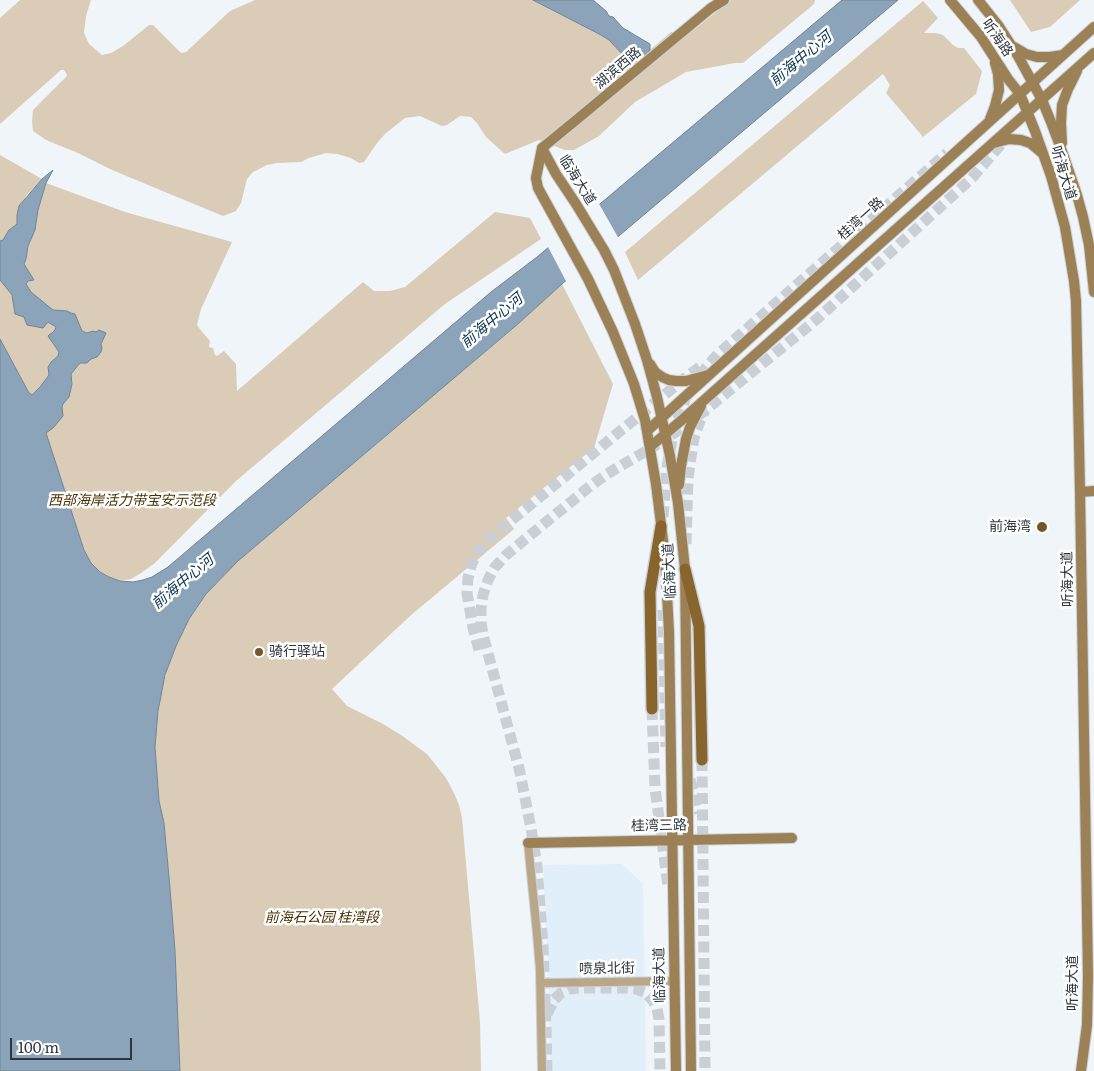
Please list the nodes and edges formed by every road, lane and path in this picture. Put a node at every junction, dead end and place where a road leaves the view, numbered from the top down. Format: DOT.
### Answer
graph roads {
  1 [pos="724,0"];
  2 [pos="950,0"];
  3 [pos="978,0"];
  4 [pos="713,4"];
  5 [pos="1094,28"];
  6 [pos="1008,41"];
  7 [pos="1094,53"];
  8 [pos="992,55"];
  9 [pos="1063,55"];
  10 [pos="1079,66"];
  11 [pos="1033,83"];
  12 [pos="1020,94"];
  13 [pos="1042,100"];
  14 [pos="1027,112"];
  15 [pos="987,124"];
  16 [pos="991,145"];
  17 [pos="542,148"];
  18 [pos="1044,154"];
  19 [pos="1063,154"];
  20 [pos="1094,292"];
  21 [pos="647,360"];
  22 [pos="711,374"];
  23 [pos="703,401"];
  24 [pos="662,418"];
  25 [pos="647,431"];
  26 [pos="665,434"];
  27 [pos="650,447"];
  28 [pos="1094,491"];
  29 [pos="1080,492"];
  30 [pos="678,504"];
  31 [pos="661,526"];
  32 [pos="685,569"];
  33 [pos="652,709"];
  34 [pos="702,760"];
  35 [pos="1090,834"];
  36 [pos="792,838"];
  37 [pos="672,840"];
  38 [pos="688,840"];
  39 [pos="528,843"];
  40 [pos="674,980"];
  41 [pos="540,983"];
  42 [pos="542,1071"];
  43 [pos="676,1071"];
  44 [pos="691,1071"];
  45 [pos="1081,1071"];
  1 -- 4 [label="main road, 湖滨西路"];
  2 -- 8 [label="main road, 听海路"];
  3 -- 6 [label="main road, 听海路"];
  4 -- 17 [label="main road, 湖滨西路"];
  5 -- 9 [label="main road, 桂湾一路"];
  6 -- 9 [label="main road"];
  6 -- 11 [label="main road, 听海路"];
  7 -- 10 [label="main road"];
  8 -- 12 [label="main road, 听海路"];
  8 -- 15 [label="main road"];
  9 -- 11 [label="main road, 桂湾一路"];
  10 -- 13 [label="main road"];
  10 -- 19 [label="main road"];
  11 -- 12 [label="main road, 桂湾一路"];
  11 -- 13 [label="main road, 听海大道"];
  12 -- 14 [label="main road, 听海大道"];
  12 -- 15 [label="main road, 桂湾一路"];
  13 -- 14 [label="main road"];
  13 -- 19 [label="main road, 听海大道"];
  14 -- 16 [label="main road"];
  14 -- 18 [label="main road, 听海大道"];
  15 -- 22 [label="main road, 桂湾一路"];
  16 -- 18 [label="main road"];
  16 -- 23 [label="main road"];
  17 -- 21 [label="main road, 临海大道"];
  17 -- 25 [label="main road, 临海大道"];
  18 -- 29 [label="main road, 听海大道"];
  19 -- 20 [label="main road, 听海大道"];
  21 -- 22 [label="main road"];
  21 -- 24 [label="main road, 临海大道"];
  22 -- 24 [label="main road, 桂湾一路"];
  23 -- 26 [label="main road"];
  23 -- 30 [label="main road"];
  24 -- 25 [label="main road, 桂湾一路"];
  24 -- 26 [label="main road, 临海大道"];
  25 -- 27 [label="main road, 临海大道"];
  26 -- 27 [label="main road"];
  26 -- 30 [label="main road, 临海大道"];
  27 -- 31 [label="main road, 临海大道"];
  28 -- 29 [label="main road"];
  29 -- 35 [label="main road, 听海大道"];
  30 -- 32 [label="main road, 临海大道"];
  31 -- 33 [label="main road"];
  31 -- 37 [label="main road, 临海大道"];
  32 -- 34 [label="main road"];
  32 -- 38 [label="main road, 临海大道"];
  35 -- 45 [label="main road, 听海大道"];
  36 -- 38 [label="main road, 桂湾三路"];
  37 -- 38 [label="main road, 桂湾三路"];
  37 -- 39 [label="main road, 桂湾三路"];
  37 -- 40 [label="main road, 临海大道"];
  38 -- 44 [label="main road, 临海大道"];
  39 -- 41 [label="street"];
  40 -- 41 [label="street, 喷泉北街"];
  40 -- 43 [label="main road, 临海大道"];
  41 -- 42 [label="street"];
}
